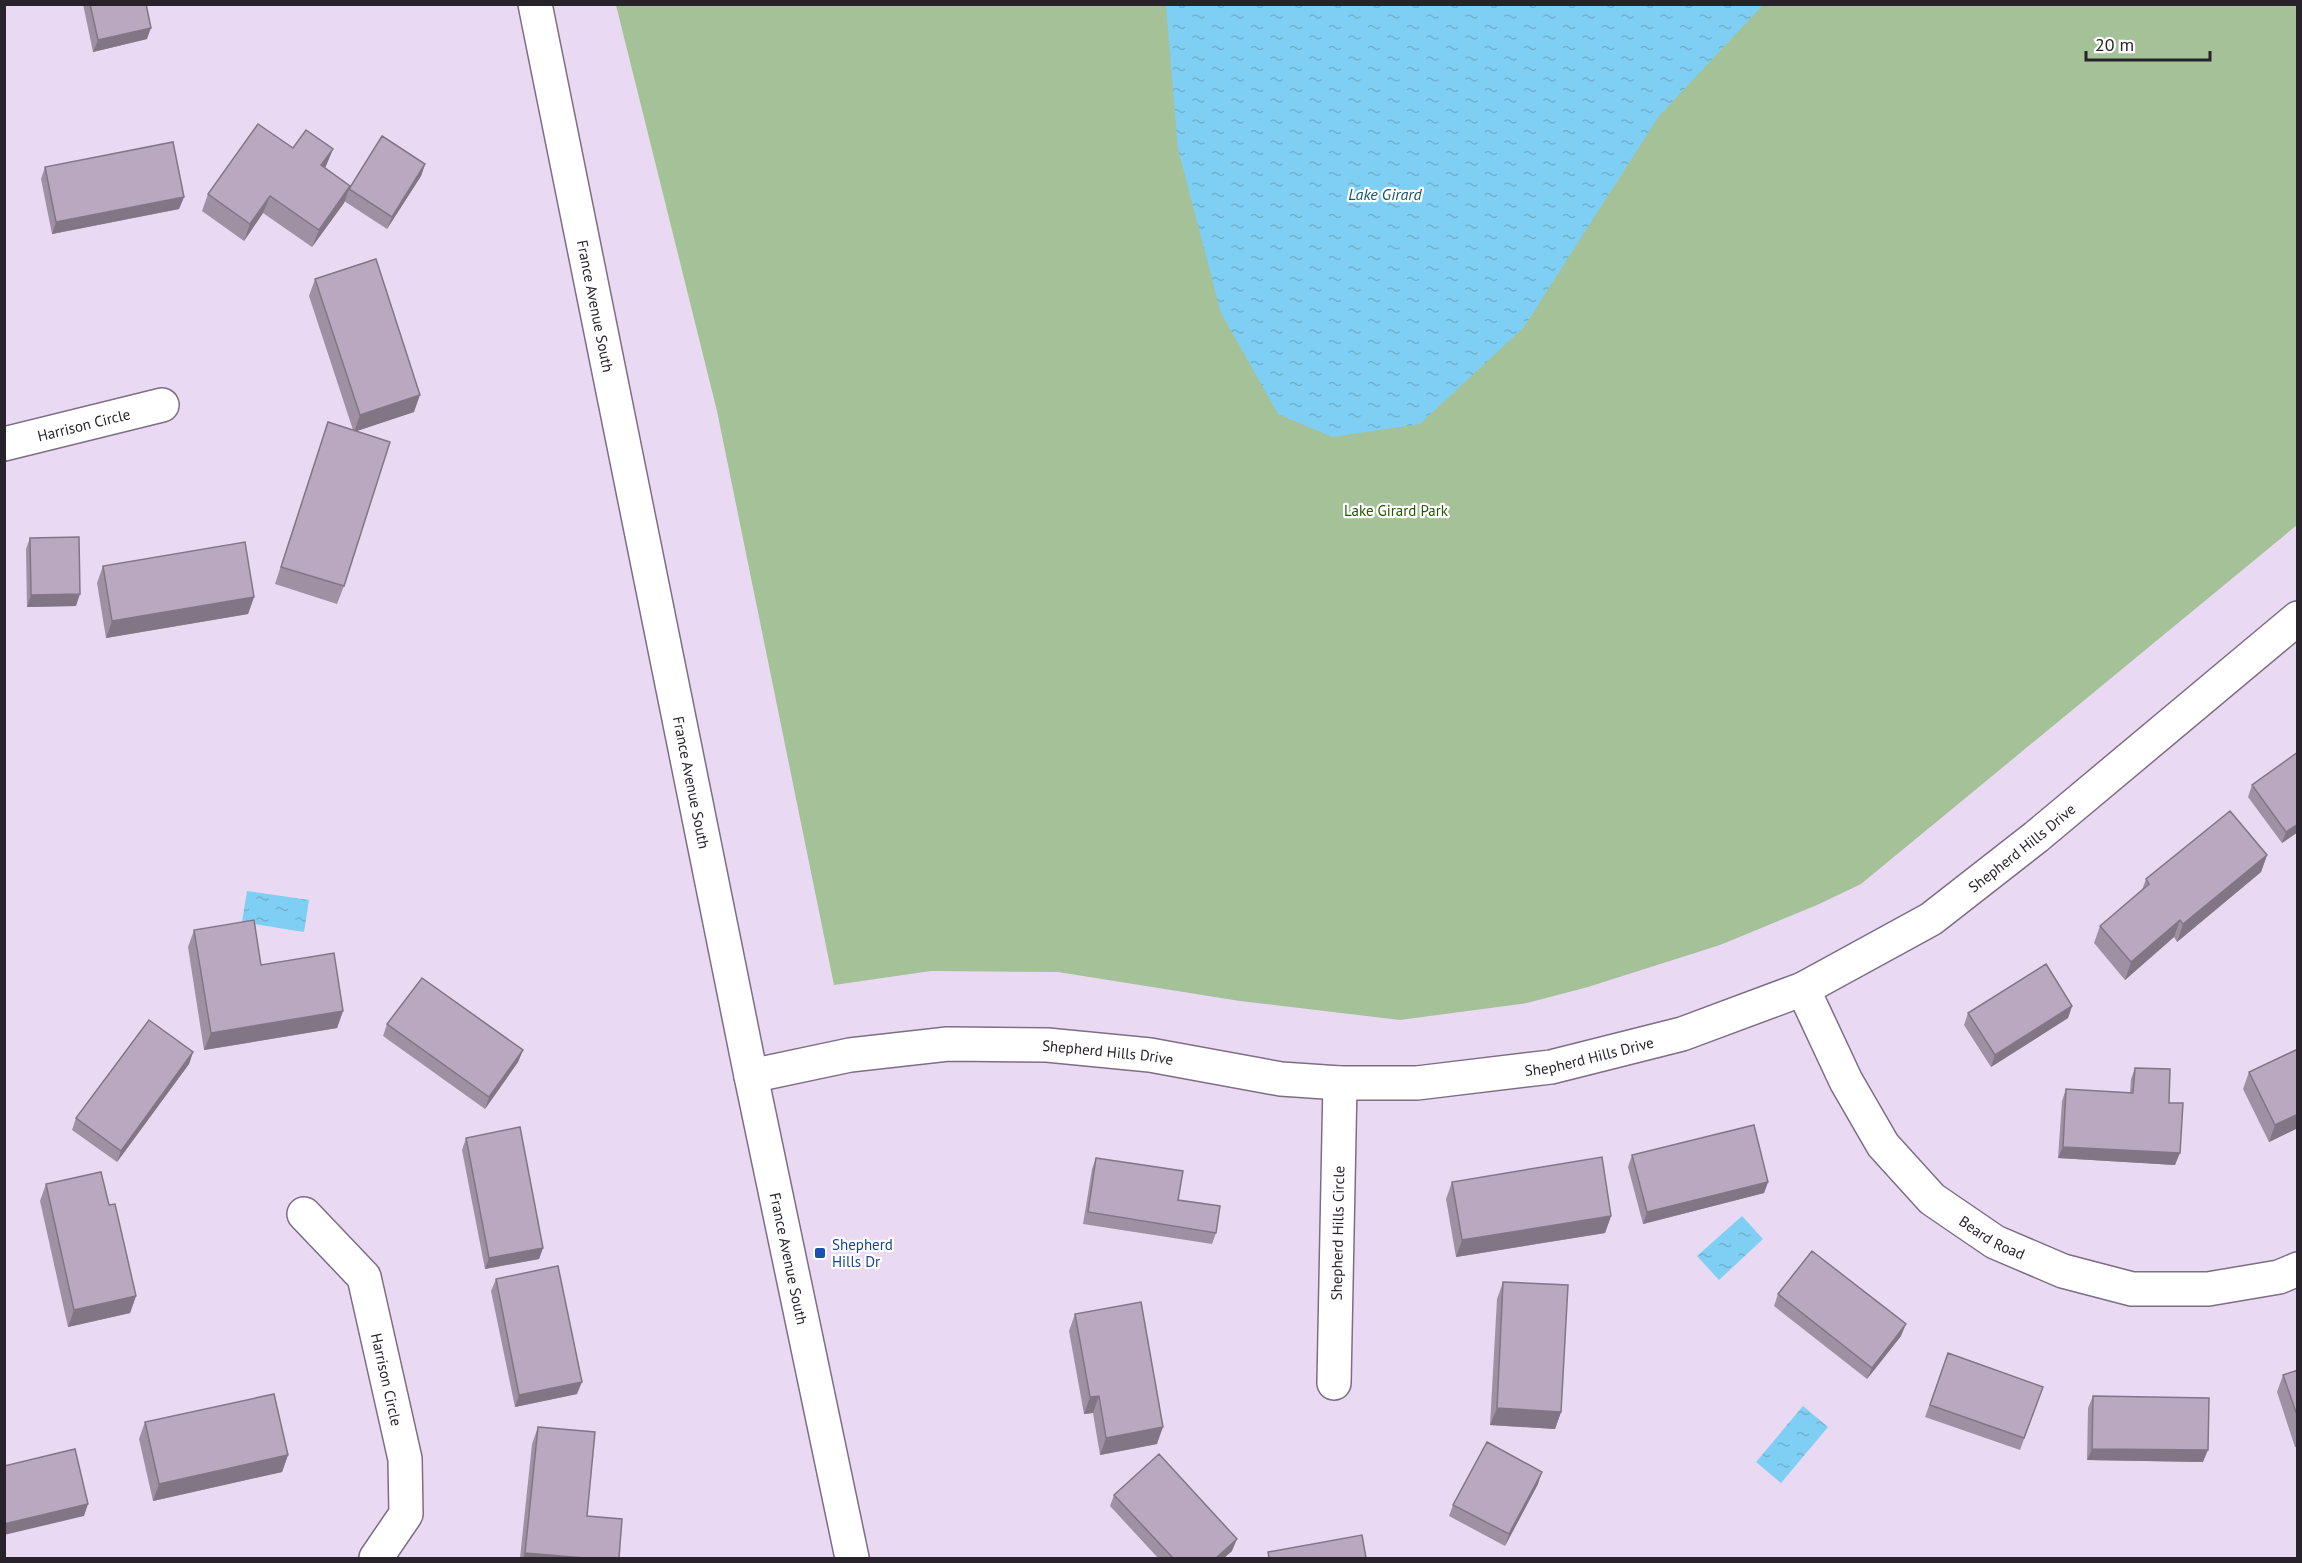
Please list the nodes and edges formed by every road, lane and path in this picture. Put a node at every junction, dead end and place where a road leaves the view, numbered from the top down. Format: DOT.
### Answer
graph roads {
  1 [pos="535,4"];
  2 [pos="162,405"];
  3 [pos="4,444"];
  4 [pos="2298,618"];
  5 [pos="1803,989"];
  6 [pos="751,1076"];
  7 [pos="1340,1083"];
  8 [pos="304,1214"];
  9 [pos="2298,1269"];
  10 [pos="1335,1383"];
  11 [pos="376,1558"];
  12 [pos="852,1558"];
  1 -- 6 [label="street, France Avenue South"];
  2 -- 3 [label="street, Harrison Circle"];
  4 -- 5 [label="street, Shepherd Hills Drive"];
  5 -- 7 [label="street, Shepherd Hills Drive"];
  5 -- 9 [label="street, Beard Road"];
  6 -- 7 [label="street, Shepherd Hills Drive"];
  6 -- 12 [label="street, France Avenue South"];
  7 -- 10 [label="street, Shepherd Hills Circle"];
  8 -- 11 [label="street, Harrison Circle"];
}
